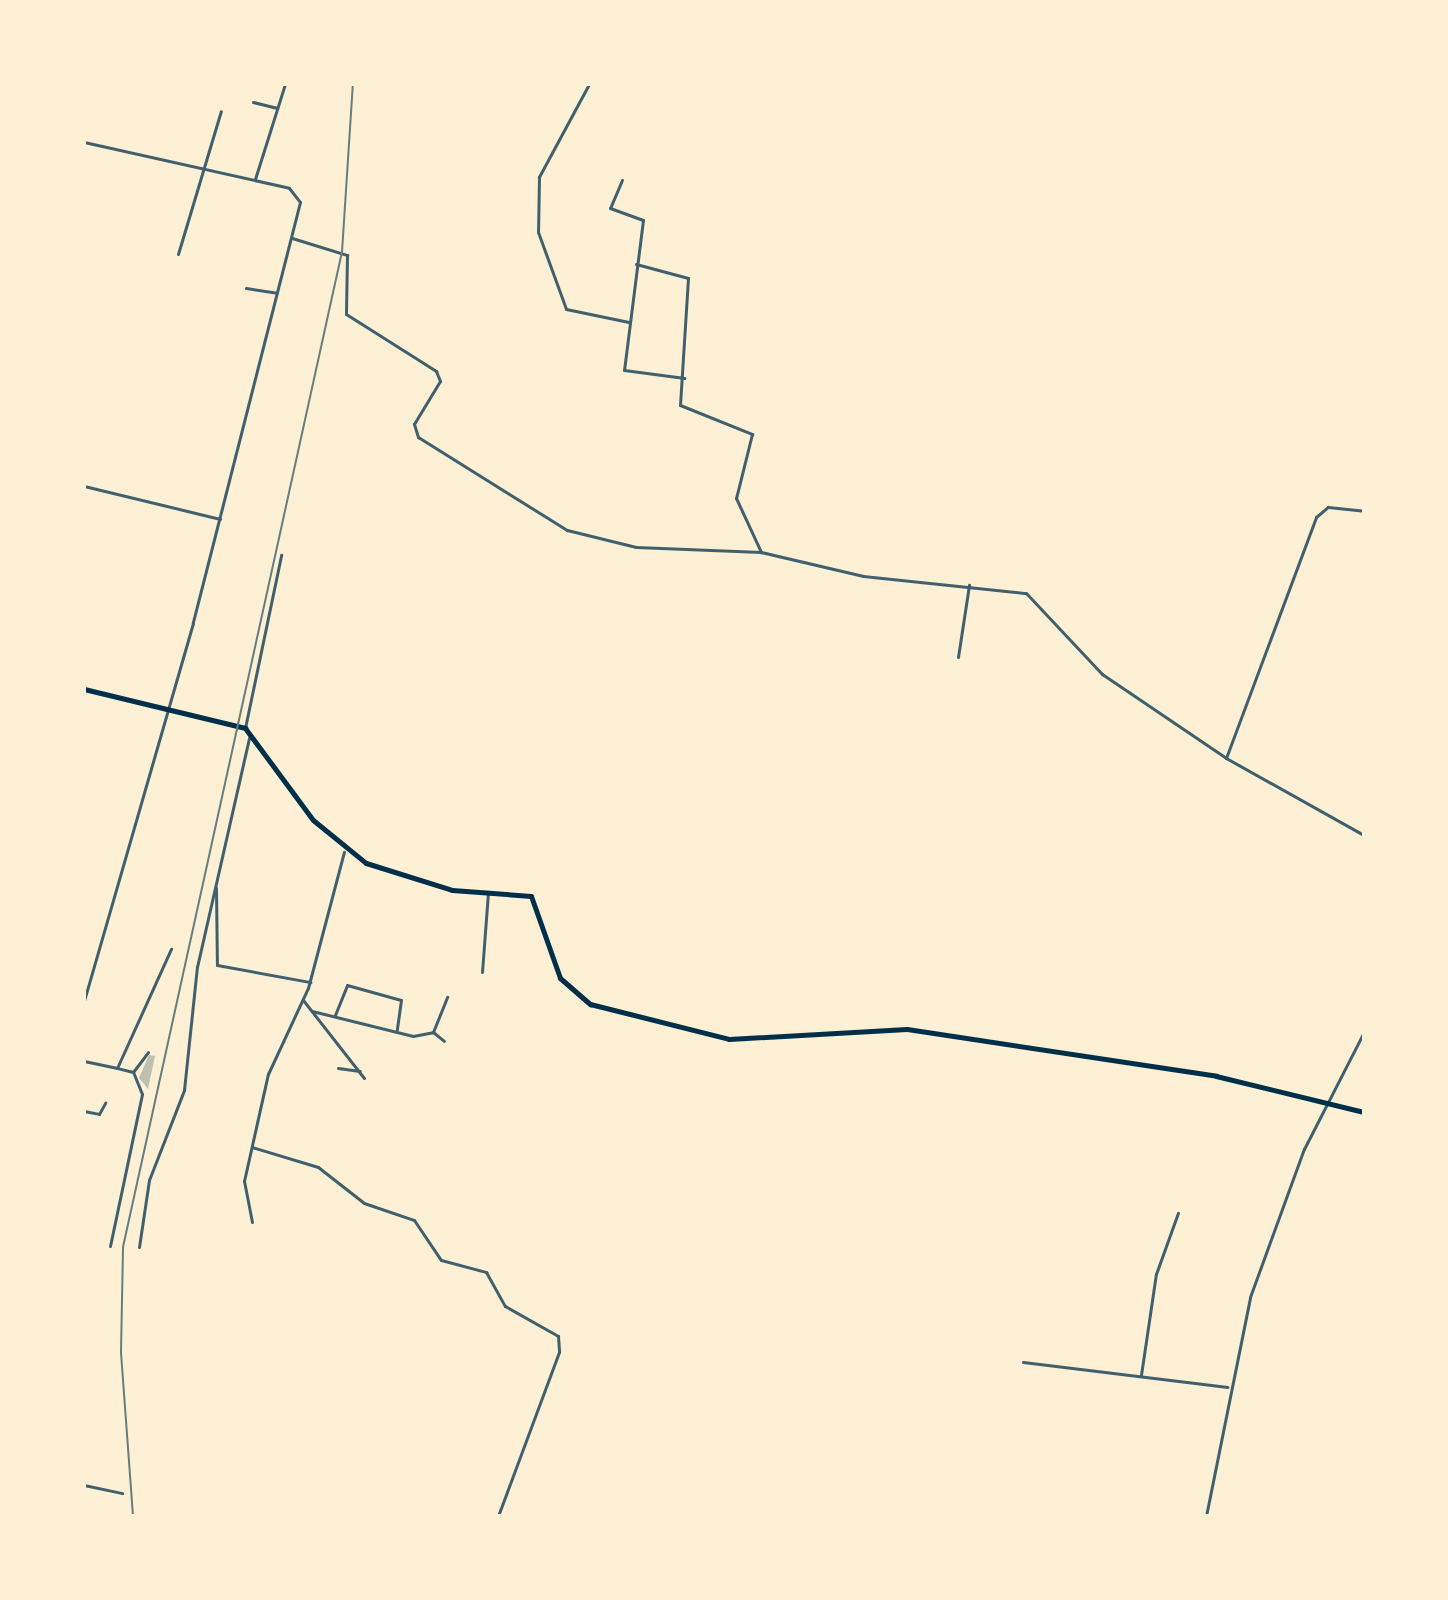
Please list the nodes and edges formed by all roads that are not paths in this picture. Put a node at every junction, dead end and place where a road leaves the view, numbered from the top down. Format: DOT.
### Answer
graph roads {
  1 [pos="285,84"];
  2 [pos="589,84"];
  3 [pos="253,102"];
  4 [pos="277,108"];
  5 [pos="221,111"];
  6 [pos="84,142"];
  7 [pos="208,169"];
  8 [pos="255,179"];
  9 [pos="622,180"];
  10 [pos="292,238"];
  11 [pos="178,254"];
  12 [pos="636,264"];
  13 [pos="246,288"];
  14 [pos="277,293"];
  15 [pos="629,322"];
  16 [pos="684,378"];
  17 [pos="84,486"];
  18 [pos="1364,511"];
  19 [pos="220,519"];
  20 [pos="761,552"];
  21 [pos="281,555"];
  22 [pos="969,584"];
  23 [pos="958,657"];
  24 [pos="84,689"];
  25 [pos="170,707"];
  26 [pos="245,728"];
  27 [pos="249,738"];
  28 [pos="1226,758"];
  29 [pos="1364,835"];
  30 [pos="344,852"];
  31 [pos="216,884"];
  32 [pos="488,893"];
  33 [pos="171,949"];
  34 [pos="482,972"];
  35 [pos="310,982"];
  36 [pos="447,997"];
  37 [pos="303,1000"];
  38 [pos="84,1001"];
  39 [pos="312,1011"];
  40 [pos="335,1015"];
  41 [pos="397,1031"];
  42 [pos="433,1032"];
  43 [pos="1364,1032"];
  44 [pos="444,1041"];
  45 [pos="148,1052"];
  46 [pos="84,1061"];
  47 [pos="117,1068"];
  48 [pos="338,1068"];
  49 [pos="360,1071"];
  50 [pos="133,1072"];
  51 [pos="364,1078"];
  52 [pos="1326,1098"];
  53 [pos="105,1103"];
  54 [pos="84,1111"];
  55 [pos="1364,1112"];
  56 [pos="252,1147"];
  57 [pos="1178,1213"];
  58 [pos="252,1222"];
  59 [pos="110,1246"];
  60 [pos="139,1247"];
  61 [pos="1023,1362"];
  62 [pos="1141,1375"];
  63 [pos="1227,1387"];
  64 [pos="84,1485"];
  65 [pos="122,1493"];
  66 [pos="498,1516"];
  67 [pos="1206,1516"];
  1 -- 4 [label="street"];
  2 -- 15 [label="street"];
  3 -- 4 [label="street"];
  4 -- 8 [label="street"];
  5 -- 7 [label="street"];
  6 -- 7 [label="street"];
  7 -- 8 [label="street"];
  7 -- 11 [label="street"];
  8 -- 10 [label="street"];
  9 -- 12 [label="street"];
  10 -- 14 [label="street"];
  10 -- 20 [label="street"];
  12 -- 15 [label="street"];
  12 -- 16 [label="street"];
  13 -- 14 [label="street"];
  14 -- 19 [label="street"];
  15 -- 16 [label="street"];
  16 -- 20 [label="street"];
  17 -- 19 [label="street"];
  18 -- 28 [label="street"];
  19 -- 25 [label="street"];
  20 -- 22 [label="street"];
  21 -- 26 [label="street"];
  22 -- 23 [label="street"];
  22 -- 28 [label="street"];
  24 -- 25 [label="main road"];
  25 -- 26 [label="main road"];
  25 -- 38 [label="street"];
  26 -- 27 [label="main road"];
  27 -- 30 [label="main road"];
  27 -- 31 [label="street"];
  28 -- 29 [label="street"];
  30 -- 32 [label="main road"];
  30 -- 35 [label="street"];
  31 -- 35 [label="street"];
  31 -- 60 [label="street"];
  32 -- 34 [label="street"];
  32 -- 52 [label="main road"];
  33 -- 47 [label="street"];
  35 -- 37 [label="street"];
  36 -- 42 [label="street"];
  37 -- 39 [label="street"];
  37 -- 56 [label="street"];
  39 -- 40 [label="street"];
  39 -- 49 [label="street"];
  40 -- 41 [label="street"];
  40 -- 41 [label="street"];
  41 -- 42 [label="street"];
  42 -- 44 [label="street"];
  43 -- 52 [label="street"];
  45 -- 50 [label="street"];
  46 -- 47 [label="street"];
  47 -- 50 [label="street"];
  48 -- 49 [label="street"];
  49 -- 51 [label="street"];
  50 -- 59 [label="street"];
  52 -- 55 [label="main road"];
  52 -- 63 [label="street"];
  53 -- 54 [label="street"];
  56 -- 58 [label="street"];
  56 -- 66 [label="street"];
  57 -- 62 [label="street"];
  61 -- 62 [label="street"];
  62 -- 63 [label="street"];
  63 -- 67 [label="street"];
  64 -- 65 [label="street"];
}
